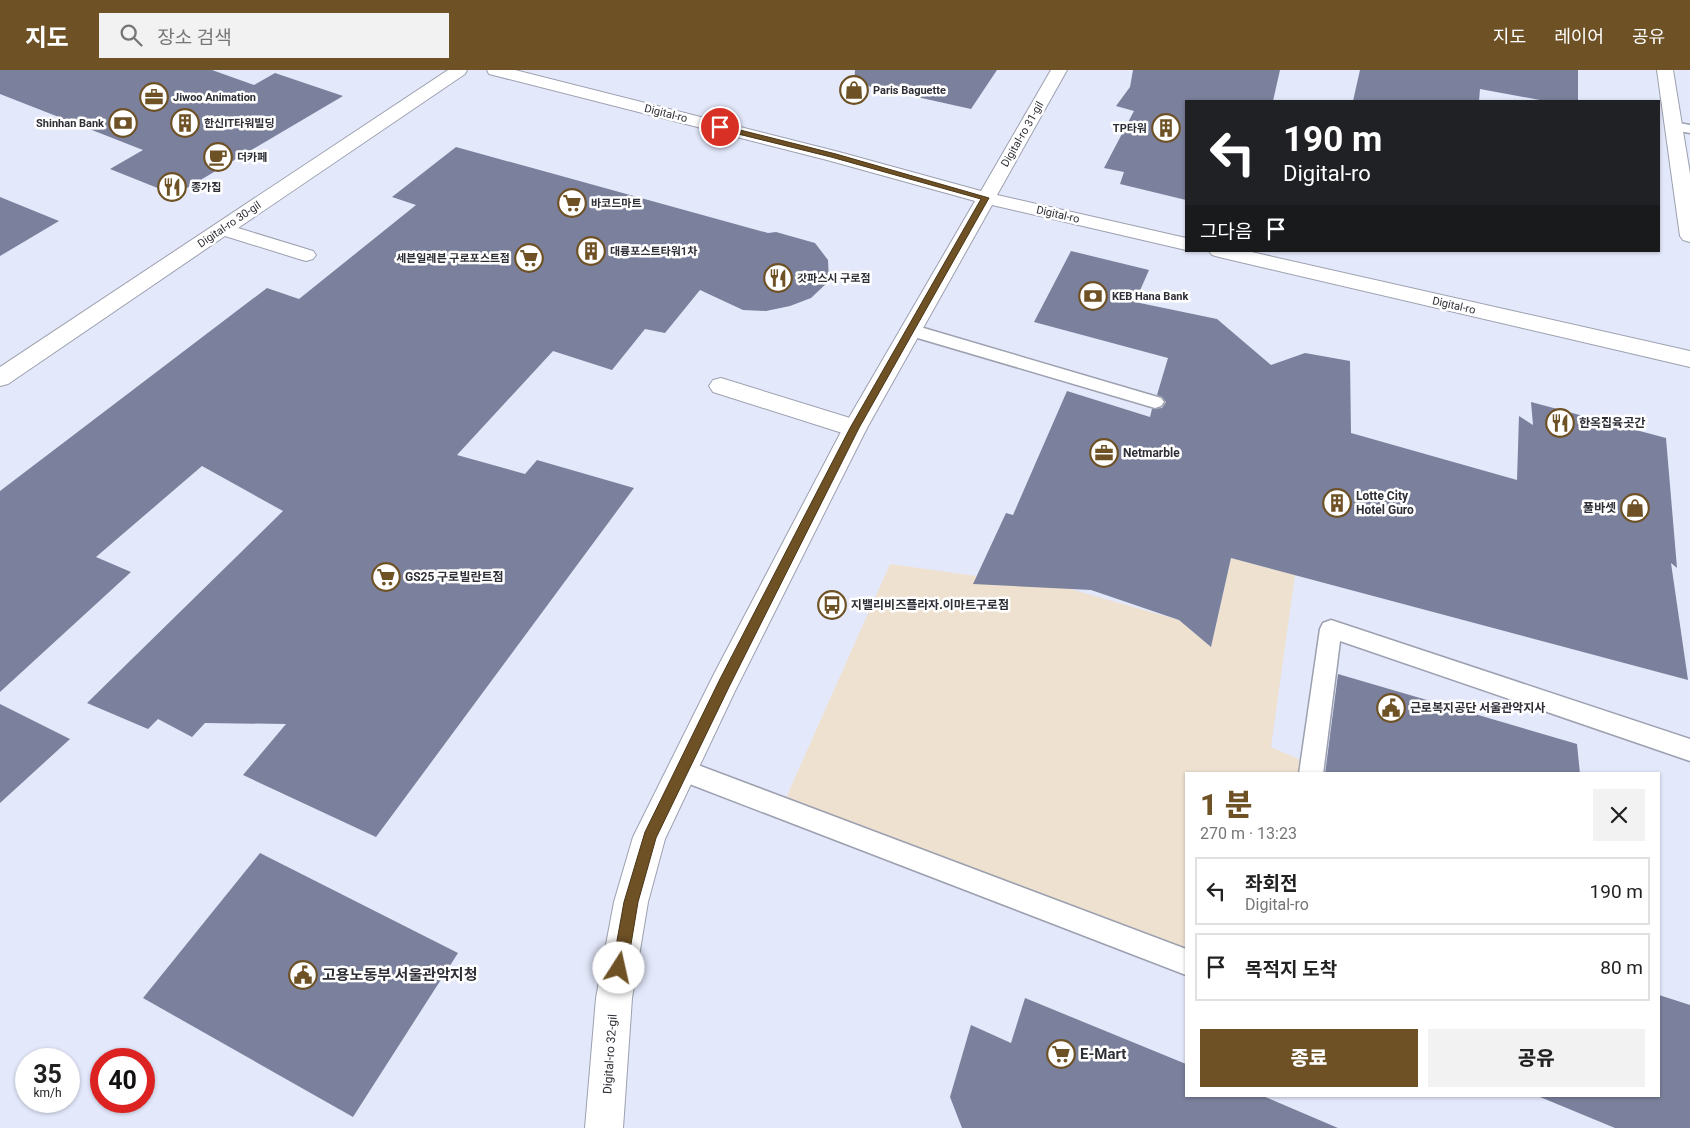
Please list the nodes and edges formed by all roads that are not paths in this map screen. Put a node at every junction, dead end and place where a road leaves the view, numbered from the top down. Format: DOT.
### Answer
graph roads {
  1 [pos="459,70"];
  2 [pos="495,70"];
  3 [pos="1059,70"];
  4 [pos="1665,70"];
  5 [pos="1682,128"];
  6 [pos="985,198"];
  7 [pos="222,229"];
  8 [pos="1690,236"];
  9 [pos="1185,244"];
  10 [pos="1223,252"];
  11 [pos="306,255"];
  12 [pos="910,330"];
  13 [pos="1690,359"];
  14 [pos="0,378"];
  15 [pos="721,386"];
  16 [pos="1155,402"];
  17 [pos="854,428"];
  18 [pos="1690,750"];
  19 [pos="682,770"];
  20 [pos="1311,772"];
  21 [pos="1185,962"];
  22 [pos="604,1128"];
  1 -- 7 [label="street, Digital-ro 30-gil"];
  2 -- 6 [label="street, Digital-ro"];
  3 -- 6 [label="street, Digital-ro 31-gil"];
  4 -- 5 [label="street"];
  5 -- 8 [label="street"];
  6 -- 9 [label="street, Digital-ro"];
  6 -- 12 [label="street, Digital-ro 32-gil"];
  7 -- 11 [label="street"];
  7 -- 14 [label="street, Digital-ro 30-gil"];
  10 -- 13 [label="street, Digital-ro"];
  12 -- 16 [label="lane"];
  12 -- 17 [label="street, Digital-ro 32-gil"];
  15 -- 17 [label="street"];
  17 -- 19 [label="street, Digital-ro 32-gil"];
  18 -- 20 [label="lane"];
  19 -- 21 [label="lane"];
  19 -- 22 [label="street, Digital-ro 32-gil"];
}
